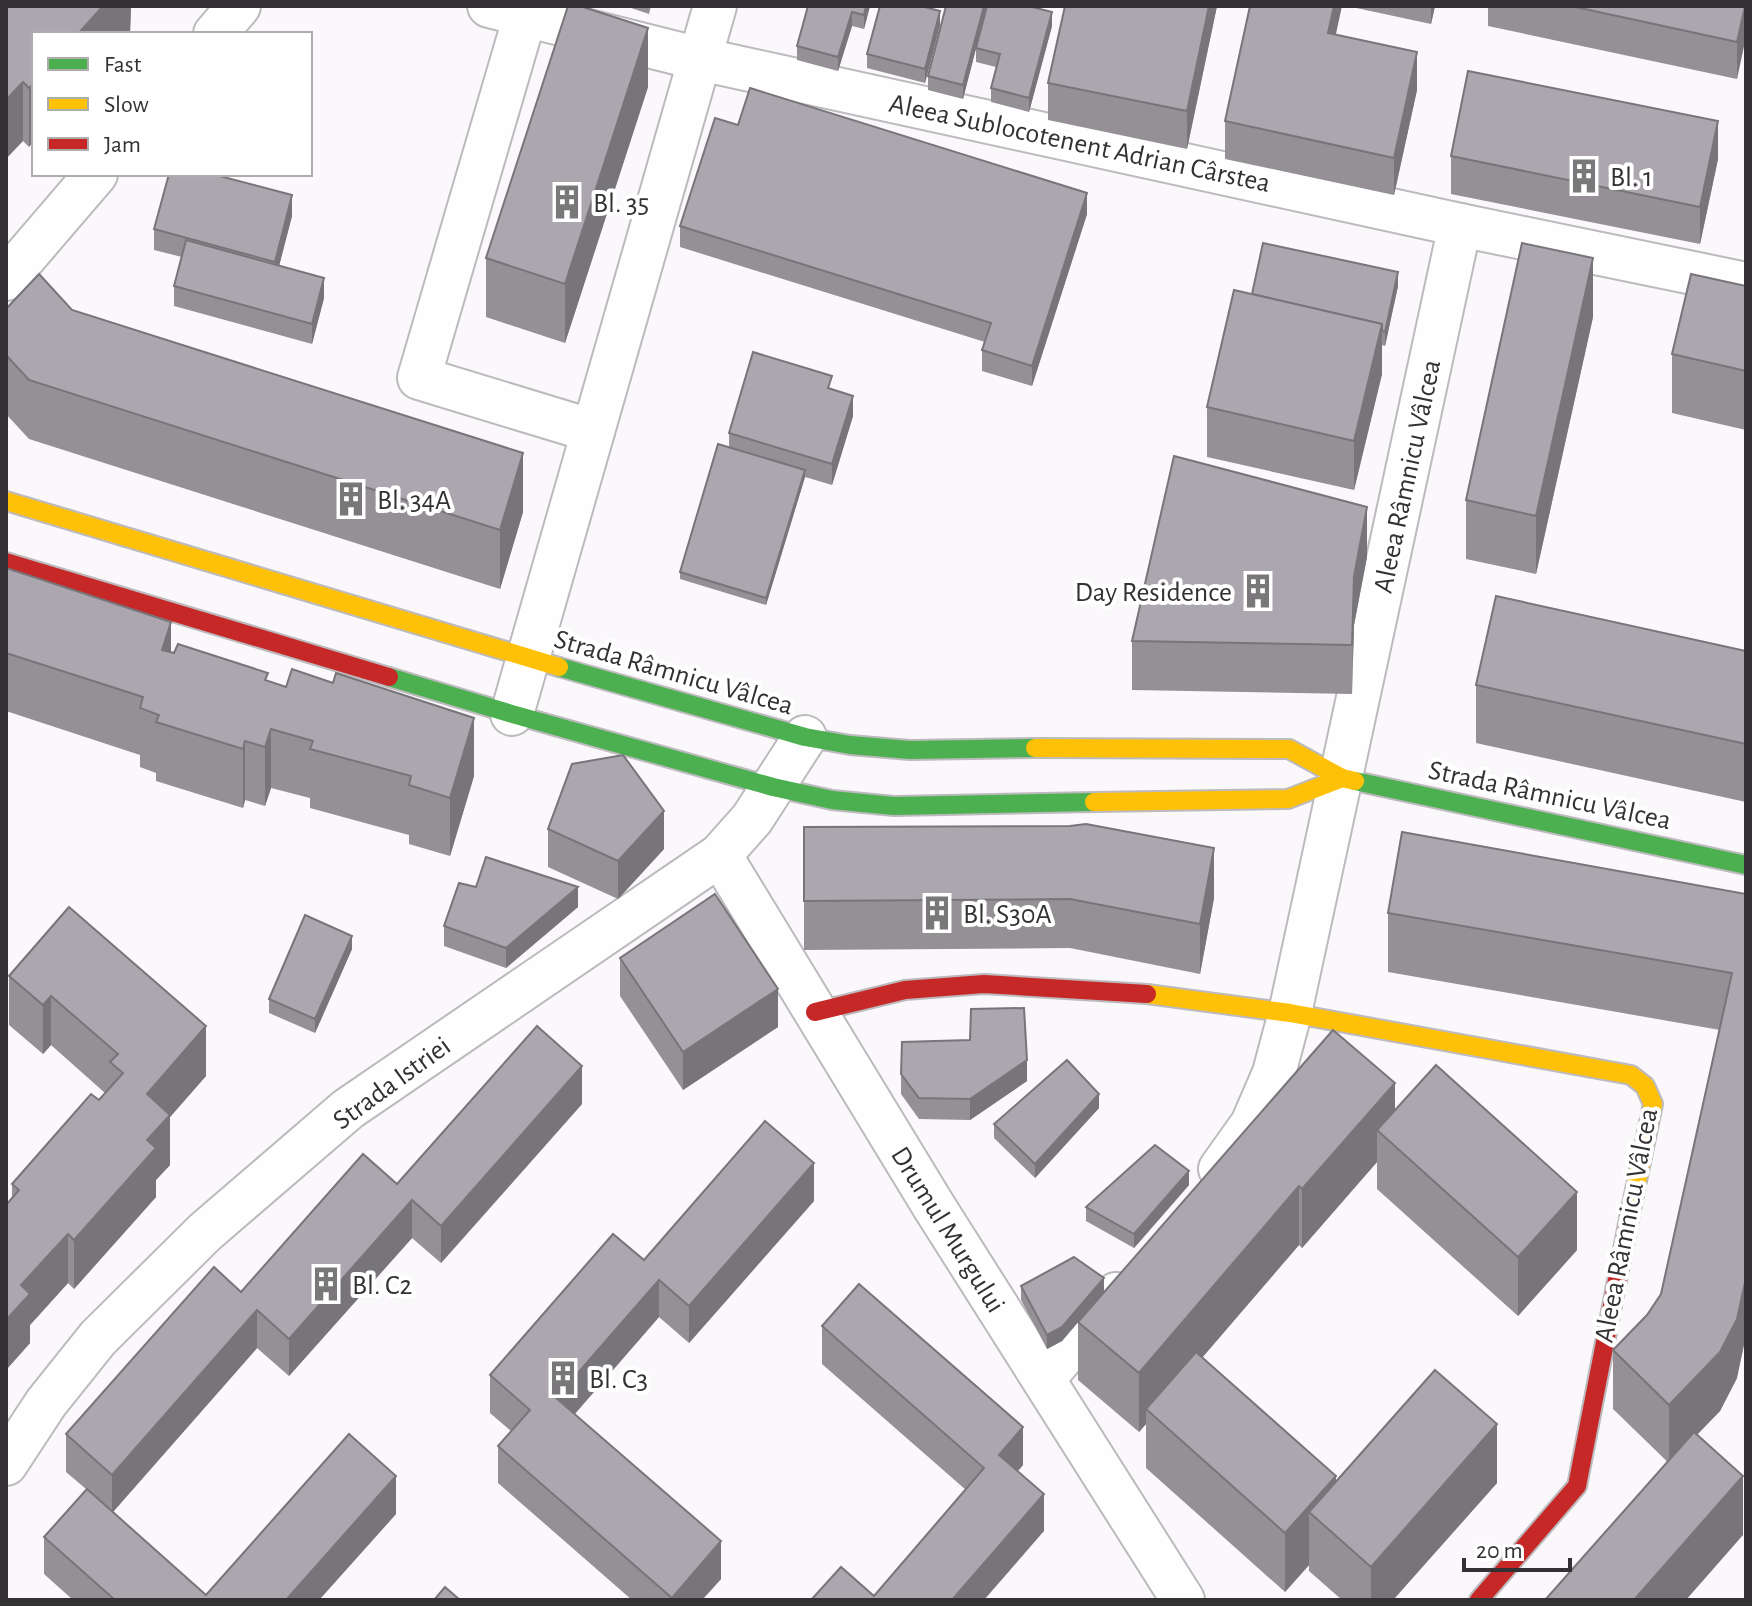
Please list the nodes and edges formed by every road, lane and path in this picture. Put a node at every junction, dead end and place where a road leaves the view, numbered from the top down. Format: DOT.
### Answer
graph roads {
  1 [pos="239,6"];
  2 [pos="715,6"];
  3 [pos="507,11"];
  4 [pos="217,32"];
  5 [pos="700,59"];
  6 [pos="94,176"];
  7 [pos="1460,225"];
  8 [pos="6,279"];
  9 [pos="1746,284"];
  10 [pos="593,431"];
  11 [pos="6,501"];
  12 [pos="6,562"];
  13 [pos="528,658"];
  14 [pos="512,714"];
  15 [pos="805,737"];
  16 [pos="1342,778"];
  17 [pos="773,787"];
  18 [pos="720,855"];
  19 [pos="1746,865"];
  20 [pos="815,1012"];
  21 [pos="1290,1013"];
  22 [pos="1199,1195"];
  23 [pos="1137,1268"];
  24 [pos="1044,1378"];
  25 [pos="6,1464"];
  26 [pos="1183,1600"];
  27 [pos="1479,1600"];
  1 -- 4 [label="street"];
  2 -- 5 [label="street"];
  3 -- 5 [label="street, Aleea Sublocotenent Adrian Cârstea"];
  3 -- 10 [label="street"];
  5 -- 7 [label="street, Aleea Sublocotenent Adrian Cârstea"];
  5 -- 10 [label="street"];
  6 -- 8 [label="street"];
  7 -- 9 [label="street"];
  7 -- 16 [label="street, Aleea Râmnicu Vâlcea"];
  10 -- 13 [label="street"];
  11 -- 13 [label="street, Strada Râmnicu Vâlcea"];
  12 -- 14 [label="street"];
  13 -- 14 [label="street"];
  13 -- 15 [label="street, Strada Râmnicu Vâlcea"];
  14 -- 17 [label="street"];
  15 -- 16 [label="street, Strada Râmnicu Vâlcea"];
  15 -- 17 [label="street, Strada Istriei"];
  16 -- 17 [label="street"];
  16 -- 19 [label="street, Strada Râmnicu Vâlcea"];
  16 -- 21 [label="street, Aleea Râmnicu Vâlcea"];
  17 -- 18 [label="street, Strada Istriei"];
  18 -- 20 [label="street, Drumul Murgului"];
  18 -- 25 [label="street, Strada Istriei"];
  20 -- 21 [label="street"];
  20 -- 24 [label="street, Drumul Murgului"];
  21 -- 22 [label="street, Aleea Râmnicu Vâlcea"];
  21 -- 27 [label="street, Aleea Râmnicu Vâlcea"];
  23 -- 24 [label="street"];
  24 -- 26 [label="street, Drumul Murgului"];
}
